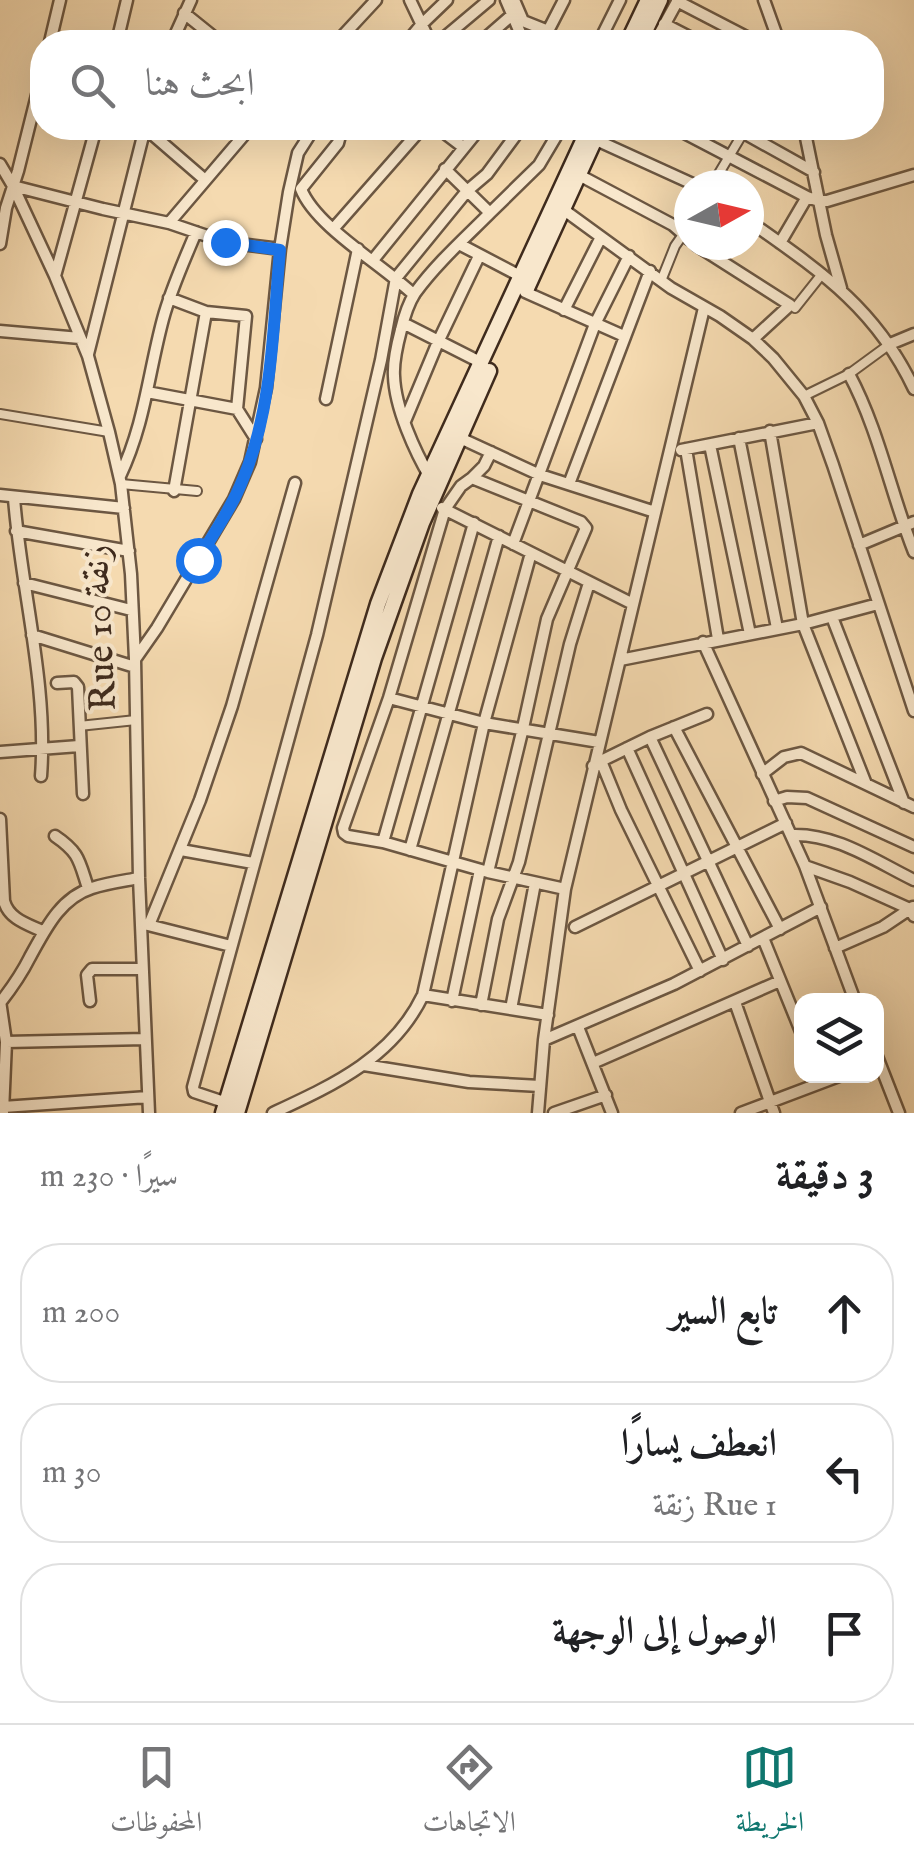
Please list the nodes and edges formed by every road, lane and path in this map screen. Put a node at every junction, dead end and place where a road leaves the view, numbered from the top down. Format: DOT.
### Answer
graph roads {
  1 [pos="60,0"];
  2 [pos="127,0"];
  3 [pos="191,0"];
  4 [pos="376,0"];
  5 [pos="410,0"];
  6 [pos="446,0"];
  7 [pos="489,0"];
  8 [pos="506,0"];
  9 [pos="514,0"];
  10 [pos="564,0"];
  11 [pos="620,0"];
  12 [pos="648,0"];
  13 [pos="660,0"];
  14 [pos="764,0"];
  15 [pos="678,1"];
  16 [pos="184,13"];
  17 [pos="512,16"];
  18 [pos="422,24"];
  19 [pos="664,24"];
  20 [pos="53,30"];
  21 [pos="120,30"];
  22 [pos="177,30"];
  23 [pos="205,30"];
  24 [pos="347,30"];
  25 [pos="417,30"];
  26 [pos="425,30"];
  27 [pos="454,30"];
  28 [pos="496,30"];
  29 [pos="518,30"];
  30 [pos="544,30"];
  31 [pos="549,30"];
  32 [pos="605,30"];
  33 [pos="634,30"];
  34 [pos="646,30"];
  35 [pos="661,30"];
  36 [pos="676,30"];
  37 [pos="733,30"];
  38 [pos="775,30"];
  39 [pos="30,121"];
  40 [pos="93,140"];
  41 [pos="142,140"];
  42 [pos="159,140"];
  43 [pos="239,140"];
  44 [pos="306,140"];
  45 [pos="339,140"];
  46 [pos="411,140"];
  47 [pos="464,140"];
  48 [pos="513,140"];
  49 [pos="549,140"];
  50 [pos="554,140"];
  51 [pos="590,140"];
  52 [pos="591,140"];
  53 [pos="611,140"];
  54 [pos="698,140"];
  55 [pos="737,140"];
  56 [pos="760,140"];
  57 [pos="807,140"];
  58 [pos="551,146"];
  59 [pos="730,157"];
  60 [pos="1,168"];
  61 [pos="445,170"];
  62 [pos="722,170"];
  63 [pos="814,172"];
  64 [pos="674,174"];
  65 [pos="579,175"];
  66 [pos="914,175"];
  67 [pos="204,179"];
  68 [pos="13,186"];
  69 [pos="467,190"];
  70 [pos="813,199"];
  71 [pos="76,202"];
  72 [pos="564,210"];
  73 [pos="490,213"];
  74 [pos="122,214"];
  75 [pos="169,222"];
  76 [pos="674,226"];
  77 [pos="334,228"];
  78 [pos="764,231"];
  79 [pos="196,232"];
  80 [pos="601,237"];
  81 [pos="780,242"];
  82 [pos="0,244"];
  83 [pos="459,244"];
  84 [pos="674,248"];
  85 [pos="280,250"];
  86 [pos="358,250"];
  87 [pos="478,256"];
  88 [pos="629,256"];
  89 [pos="372,260"];
  90 [pos="719,260"];
  91 [pos="650,271"];
  92 [pos="822,274"];
  93 [pos="55,276"];
  94 [pos="396,278"];
  95 [pos="661,281"];
  96 [pos="524,285"];
  97 [pos="841,289"];
  98 [pos="414,295"];
  99 [pos="169,298"];
  100 [pos="704,308"];
  101 [pos="794,308"];
  102 [pos="564,310"];
  103 [pos="206,312"];
  104 [pos="402,323"];
  105 [pos="596,324"];
  106 [pos="0,331"];
  107 [pos="914,334"];
  108 [pos="624,336"];
  109 [pos="80,338"];
  110 [pos="753,339"];
  111 [pos="438,342"];
  112 [pos="890,344"];
  113 [pos="88,356"];
  114 [pos="482,362"];
  115 [pos="849,374"];
  116 [pos="914,389"];
  117 [pos="147,392"];
  118 [pos="804,396"];
  119 [pos="326,399"];
  120 [pos="190,401"];
  121 [pos="237,409"];
  122 [pos="0,414"];
  123 [pos="405,422"];
  124 [pos="818,423"];
  125 [pos="770,431"];
  126 [pos="109,432"];
  127 [pos="460,438"];
  128 [pos="739,438"];
  129 [pos="256,439"];
  130 [pos="710,445"];
  131 [pos="686,450"];
  132 [pos="490,452"];
  133 [pos="668,452"];
  134 [pos="540,475"];
  135 [pos="472,478"];
  136 [pos="120,480"];
  137 [pos="295,482"];
  138 [pos="568,484"];
  139 [pos="174,491"];
  140 [pos="197,492"];
  141 [pos="433,494"];
  142 [pos="0,495"];
  143 [pos="14,498"];
  144 [pos="530,501"];
  145 [pos="124,508"];
  146 [pos="655,512"];
  147 [pos="474,523"];
  148 [pos="909,523"];
  149 [pos="16,532"];
  150 [pos="498,536"];
  151 [pos="514,544"];
  152 [pos="859,545"];
  153 [pos="128,551"];
  154 [pos="914,552"];
  155 [pos="531,554"];
  156 [pos="568,572"];
  157 [pos="24,583"];
  158 [pos="590,584"];
  159 [pos="634,604"];
  160 [pos="878,604"];
  161 [pos="132,610"];
  162 [pos="832,617"];
  163 [pos="803,624"];
  164 [pos="777,628"];
  165 [pos="750,634"];
  166 [pos="32,636"];
  167 [pos="718,640"];
  168 [pos="703,642"];
  169 [pos="620,660"];
  170 [pos="135,663"];
  171 [pos="57,683"];
  172 [pos="910,690"];
  173 [pos="389,698"];
  174 [pos="420,708"];
  175 [pos="914,711"];
  176 [pos="707,714"];
  177 [pos="448,715"];
  178 [pos="136,720"];
  179 [pos="484,723"];
  180 [pos="80,726"];
  181 [pos="674,727"];
  182 [pos="524,728"];
  183 [pos="550,733"];
  184 [pos="650,737"];
  185 [pos="599,742"];
  186 [pos="79,746"];
  187 [pos="43,748"];
  188 [pos="627,748"];
  189 [pos="0,752"];
  190 [pos="597,764"];
  191 [pos="762,774"];
  192 [pos="41,776"];
  193 [pos="866,784"];
  194 [pos="83,794"];
  195 [pos="774,801"];
  196 [pos="909,805"];
  197 [pos="0,819"];
  198 [pos="786,823"];
  199 [pos="791,835"];
  200 [pos="55,836"];
  201 [pos="383,842"];
  202 [pos="914,847"];
  203 [pos="738,848"];
  204 [pos="181,850"];
  205 [pos="410,850"];
  206 [pos="451,862"];
  207 [pos="708,862"];
  208 [pos="254,864"];
  209 [pos="805,866"];
  210 [pos="484,871"];
  211 [pos="683,874"];
  212 [pos="138,878"];
  213 [pos="513,878"];
  214 [pos="914,880"];
  215 [pos="535,883"];
  216 [pos="658,886"];
  217 [pos="88,888"];
  218 [pos="565,890"];
  219 [pos="821,907"];
  220 [pos="913,910"];
  221 [pos="144,924"];
  222 [pos="574,927"];
  223 [pos="780,929"];
  224 [pos="42,932"];
  225 [pos="763,938"];
  226 [pos="230,946"];
  227 [pos="748,946"];
  228 [pos="836,948"];
  229 [pos="724,960"];
  230 [pos="142,969"];
  231 [pos="700,971"];
  232 [pos="780,980"];
  233 [pos="852,993"];
  234 [pos="422,996"];
  235 [pos="90,1000"];
  236 [pos="0,1002"];
  237 [pos="452,1002"];
  238 [pos="736,1002"];
  239 [pos="481,1006"];
  240 [pos="510,1010"];
  241 [pos="548,1014"];
  242 [pos="794,1014"];
  243 [pos="578,1027"];
  244 [pos="145,1039"];
  245 [pos="544,1040"];
  246 [pos="6,1042"];
  247 [pos="593,1063"];
  248 [pos="364,1065"];
  249 [pos="884,1076"];
  250 [pos="813,1083"];
  251 [pos="540,1086"];
  252 [pos="606,1095"];
  253 [pos="148,1098"];
  254 [pos="88,1107"];
  255 [pos="772,1107"];
  256 [pos="50,1108"];
  257 [pos="231,1109"];
  258 [pos="3,1110"];
  259 [pos="148,1113"];
  260 [pos="273,1113"];
  261 [pos="538,1113"];
  262 [pos="554,1113"];
  263 [pos="612,1113"];
  264 [pos="741,1113"];
  265 [pos="898,1113"];
  1 -- 20 [label="street"];
  2 -- 21 [label="street"];
  3 -- 16 [label="street"];
  4 -- 24 [label="street"];
  5 -- 18 [label="street"];
  6 -- 18 [label="street"];
  7 -- 27 [label="street"];
  8 -- 17 [label="street"];
  9 -- 30 [label="street"];
  10 -- 31 [label="street"];
  11 -- 32 [label="street"];
  12 -- 33 [label="main road"];
  13 -- 34 [label="main road"];
  14 -- 38 [label="street"];
  15 -- 19 [label="street"];
  15 -- 37 [label="street"];
  16 -- 22 [label="street"];
  16 -- 23 [label="street"];
  17 -- 28 [label="street"];
  17 -- 29 [label="street"];
  18 -- 25 [label="street"];
  18 -- 26 [label="street"];
  19 -- 35 [label="street"];
  19 -- 36 [label="street"];
  39 -- 68 [label="street"];
  40 -- 71 [label="street"];
  41 -- 74 [label="street"];
  42 -- 67 [label="street"];
  43 -- 67 [label="street"];
  44 -- 85 [label="street"];
  45 -- 77 [label="street"];
  46 -- 77 [label="street"];
  47 -- 61 [label="street"];
  48 -- 69 [label="street"];
  49 -- 58 [label="street"];
  50 -- 58 [label="street"];
  51 -- 96 [label="main road"];
  52 -- 65 [label="main road"];
  53 -- 64 [label="street"];
  54 -- 59 [label="street"];
  55 -- 59 [label="street"];
  56 -- 63 [label="street"];
  57 -- 63 [label="street"];
  58 -- 73 [label="street"];
  59 -- 62 [label="street"];
  59 -- 70 [label="street"];
  60 -- 68 [label="street, Rue 10 زنقة"];
  61 -- 69 [label="street"];
  61 -- 89 [label="street"];
  63 -- 70 [label="street"];
  65 -- 72 [label="main road"];
  65 -- 76 [label="street"];
  66 -- 70 [label="street"];
  67 -- 75 [label="street"];
  68 -- 71 [label="street"];
  68 -- 82 [label="street"];
  68 -- 93 [label="street, Rue 10 زنقة"];
  69 -- 73 [label="street"];
  69 -- 94 [label="street"];
  70 -- 81 [label="street"];
  70 -- 97 [label="street"];
  71 -- 74 [label="street"];
  71 -- 93 [label="street"];
  72 -- 80 [label="street"];
  72 -- 96 [label="main road"];
  73 -- 83 [label="street"];
  74 -- 75 [label="street"];
  74 -- 113 [label="street"];
  75 -- 79 [label="street"];
  77 -- 86 [label="street"];
  78 -- 81 [label="street"];
  79 -- 85 [label="street"];
  79 -- 99 [label="street"];
  80 -- 88 [label="street"];
  80 -- 102 [label="street"];
  81 -- 92 [label="street"];
  83 -- 87 [label="street"];
  83 -- 98 [label="street"];
  84 -- 95 [label="street"];
  85 -- 129 [label="street"];
  86 -- 89 [label="street"];
  86 -- 119 [label="street"];
  87 -- 96 [label="street"];
  87 -- 111 [label="street"];
  88 -- 91 [label="street"];
  88 -- 105 [label="street"];
  89 -- 94 [label="street"];
  90 -- 110 [label="street"];
  91 -- 95 [label="street"];
  91 -- 108 [label="street"];
  92 -- 97 [label="street"];
  92 -- 101 [label="street"];
  93 -- 109 [label="street, Rue 10 زنقة"];
  94 -- 98 [label="street"];
  94 -- 208 [label="street"];
  95 -- 100 [label="street"];
  96 -- 102 [label="street"];
  96 -- 114 [label="main road"];
  96 -- 127 [label="main road"];
  97 -- 112 [label="street"];
  98 -- 104 [label="street"];
  99 -- 103 [label="street"];
  99 -- 117 [label="street"];
  100 -- 110 [label="street"];
  100 -- 133 [label="street"];
  102 -- 105 [label="street"];
  103 -- 120 [label="street"];
  103 -- 121 [label="street"];
  104 -- 111 [label="street"];
  104 -- 123 [label="street"];
  105 -- 108 [label="street"];
  105 -- 134 [label="street"];
  106 -- 109 [label="street"];
  107 -- 112 [label="street"];
  108 -- 138 [label="street"];
  109 -- 113 [label="street, Rue 10 زنقة"];
  110 -- 118 [label="street"];
  111 -- 114 [label="street"];
  111 -- 123 [label="street"];
  112 -- 115 [label="street"];
  112 -- 116 [label="street"];
  113 -- 126 [label="street, Rue 10 زنقة"];
  114 -- 141 [label="main road"];
  115 -- 118 [label="street"];
  115 -- 148 [label="street"];
  117 -- 120 [label="street"];
  117 -- 136 [label="street"];
  118 -- 124 [label="street"];
  120 -- 121 [label="street"];
  120 -- 139 [label="street"];
  121 -- 129 [label="street"];
  122 -- 126 [label="street"];
  123 -- 141 [label="street"];
  124 -- 125 [label="street"];
  124 -- 152 [label="street"];
  125 -- 128 [label="street"];
  125 -- 163 [label="street"];
  126 -- 136 [label="street, Rue 10 زنقة"];
  127 -- 132 [label="street"];
  127 -- 141 [label="main road"];
  128 -- 130 [label="street"];
  128 -- 164 [label="street"];
  129 -- 170 [label="street"];
  130 -- 131 [label="street"];
  130 -- 165 [label="street"];
  131 -- 133 [label="street"];
  131 -- 167 [label="street"];
  132 -- 134 [label="street"];
  132 -- 135 [label="street"];
  133 -- 146 [label="street"];
  134 -- 138 [label="street"];
  134 -- 144 [label="street"];
  135 -- 141 [label="street"];
  135 -- 144 [label="street"];
  136 -- 139 [label="street"];
  136 -- 145 [label="street, Rue 10 زنقة"];
  137 -- 204 [label="street"];
  138 -- 146 [label="street"];
  139 -- 140 [label="street"];
  141 -- 147 [label="street"];
  141 -- 173 [label="street"];
  141 -- 257 [label="main road"];
  142 -- 143 [label="street"];
  143 -- 145 [label="street"];
  143 -- 149 [label="street"];
  144 -- 151 [label="street"];
  144 -- 156 [label="street"];
  145 -- 153 [label="street, Rue 10 زنقة"];
  146 -- 159 [label="street"];
  147 -- 150 [label="street"];
  147 -- 174 [label="street"];
  148 -- 152 [label="street"];
  148 -- 154 [label="street"];
  149 -- 153 [label="street"];
  149 -- 157 [label="street"];
  150 -- 151 [label="street"];
  150 -- 177 [label="street"];
  151 -- 155 [label="street"];
  152 -- 160 [label="street"];
  153 -- 161 [label="street, Rue 10 زنقة"];
  155 -- 156 [label="street"];
  155 -- 179 [label="street"];
  156 -- 158 [label="street"];
  156 -- 182 [label="street"];
  157 -- 161 [label="street"];
  157 -- 166 [label="street"];
  158 -- 159 [label="street"];
  158 -- 183 [label="street"];
  159 -- 169 [label="street"];
  160 -- 162 [label="street"];
  160 -- 172 [label="street"];
  161 -- 170 [label="street, Rue 10 زنقة"];
  162 -- 163 [label="street"];
  162 -- 196 [label="street"];
  163 -- 164 [label="street"];
  163 -- 193 [label="street"];
  164 -- 165 [label="street"];
  165 -- 167 [label="street"];
  166 -- 170 [label="street"];
  166 -- 187 [label="street"];
  167 -- 168 [label="street"];
  168 -- 169 [label="street"];
  168 -- 191 [label="street"];
  169 -- 185 [label="street"];
  170 -- 178 [label="street, Rue 10 زنقة"];
  171 -- 180 [label="street"];
  172 -- 175 [label="street"];
  173 -- 174 [label="street"];
  173 -- 201 [label="street"];
  174 -- 177 [label="street"];
  174 -- 201 [label="street"];
  176 -- 181 [label="street"];
  177 -- 179 [label="street"];
  177 -- 205 [label="street"];
  178 -- 180 [label="street"];
  178 -- 212 [label="street, Rue 10 زنقة"];
  179 -- 182 [label="street"];
  179 -- 206 [label="street"];
  180 -- 186 [label="street"];
  181 -- 184 [label="street"];
  181 -- 203 [label="street"];
  182 -- 183 [label="street"];
  182 -- 210 [label="street"];
  183 -- 185 [label="street"];
  183 -- 213 [label="street"];
  184 -- 188 [label="street"];
  184 -- 207 [label="street"];
  185 -- 190 [label="street"];
  186 -- 187 [label="street"];
  186 -- 194 [label="street"];
  187 -- 189 [label="street"];
  187 -- 192 [label="street"];
  188 -- 190 [label="street"];
  188 -- 211 [label="street"];
  190 -- 216 [label="street"];
  190 -- 218 [label="street"];
  191 -- 193 [label="street"];
  191 -- 195 [label="street"];
  193 -- 196 [label="street"];
  195 -- 198 [label="street"];
  195 -- 202 [label="street"];
  197 -- 224 [label="street"];
  198 -- 199 [label="street"];
  198 -- 203 [label="street"];
  199 -- 209 [label="street"];
  199 -- 214 [label="street"];
  200 -- 217 [label="street"];
  201 -- 205 [label="street"];
  203 -- 207 [label="street"];
  203 -- 223 [label="street"];
  204 -- 208 [label="street"];
  204 -- 221 [label="street"];
  205 -- 206 [label="street"];
  206 -- 210 [label="street"];
  206 -- 234 [label="street"];
  207 -- 211 [label="street"];
  207 -- 227 [label="street"];
  208 -- 226 [label="street"];
  209 -- 219 [label="street"];
  209 -- 220 [label="street"];
  210 -- 213 [label="street"];
  210 -- 237 [label="street"];
  211 -- 216 [label="street"];
  211 -- 229 [label="street"];
  212 -- 217 [label="street"];
  212 -- 221 [label="street, Rue 10 زنقة"];
  213 -- 215 [label="street"];
  213 -- 239 [label="street"];
  215 -- 218 [label="street"];
  215 -- 240 [label="street"];
  216 -- 222 [label="street"];
  216 -- 231 [label="street"];
  217 -- 224 [label="street"];
  218 -- 241 [label="street"];
  219 -- 223 [label="street"];
  219 -- 228 [label="street"];
  220 -- 228 [label="street"];
  221 -- 226 [label="street"];
  221 -- 230 [label="street, Rue 10 زنقة"];
  223 -- 225 [label="street"];
  224 -- 236 [label="street"];
  225 -- 227 [label="street"];
  225 -- 232 [label="street"];
  226 -- 257 [label="street"];
  227 -- 229 [label="street"];
  228 -- 233 [label="street"];
  229 -- 231 [label="street"];
  230 -- 235 [label="street"];
  230 -- 244 [label="street, Rue 10 زنقة"];
  231 -- 243 [label="street"];
  232 -- 238 [label="street"];
  232 -- 242 [label="street"];
  234 -- 237 [label="street"];
  234 -- 248 [label="street"];
  236 -- 246 [label="street"];
  237 -- 239 [label="street"];
  238 -- 247 [label="street"];
  238 -- 255 [label="street"];
  239 -- 240 [label="street"];
  240 -- 241 [label="street"];
  241 -- 245 [label="street"];
  243 -- 245 [label="street"];
  243 -- 247 [label="street"];
  244 -- 246 [label="street"];
  244 -- 253 [label="street, Rue 10 زنقة"];
  245 -- 251 [label="street"];
  246 -- 258 [label="street"];
  247 -- 252 [label="street"];
  248 -- 251 [label="street"];
  248 -- 260 [label="street"];
  249 -- 265 [label="street"];
  250 -- 255 [label="street"];
  251 -- 261 [label="street"];
  252 -- 262 [label="street"];
  252 -- 263 [label="street"];
  253 -- 254 [label="street"];
  253 -- 259 [label="street, Rue 10 زنقة"];
  254 -- 256 [label="street"];
  255 -- 264 [label="street"];
  256 -- 258 [label="street"];
}
